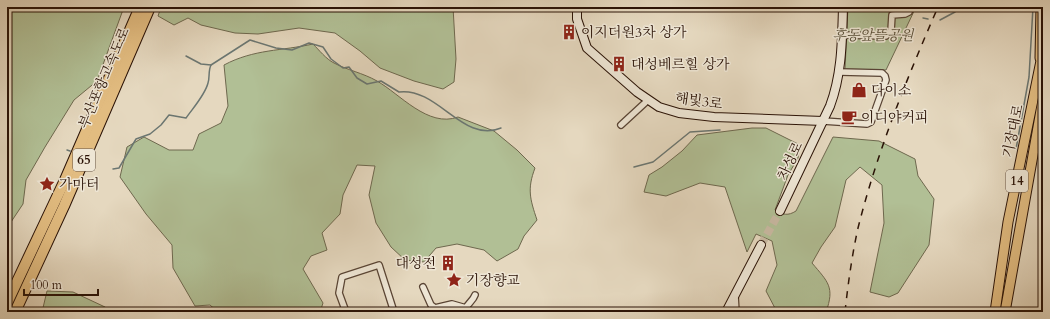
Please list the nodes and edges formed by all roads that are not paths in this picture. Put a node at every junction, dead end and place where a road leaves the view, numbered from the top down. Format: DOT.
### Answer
graph roads {
  1 [pos="140,7"];
  2 [pos="150,7"];
  3 [pos="576,7"];
  4 [pos="843,7"];
  5 [pos="910,7"];
  6 [pos="1040,7"];
  7 [pos="842,34"];
  8 [pos="1043,51"];
  9 [pos="1040,69"];
  10 [pos="840,72"];
  11 [pos="1043,99"];
  12 [pos="647,100"];
  13 [pos="823,121"];
  14 [pos="622,125"];
  15 [pos="780,211"];
  16 [pos="761,245"];
  17 [pos="423,287"];
  18 [pos="735,294"];
  19 [pos="475,295"];
  20 [pos="7,303"];
  21 [pos="466,310"];
  22 [pos="15,312"];
  23 [pos="346,312"];
  24 [pos="394,312"];
  25 [pos="726,312"];
  26 [pos="736,312"];
  27 [pos="995,312"];
  28 [pos="1005,312"];
  1 -- 20 [label="highway, 부산포항고속도로 / 65"];
  2 -- 22 [label="highway, 부산포항고속도로 / 65"];
  3 -- 12 [label="street, 해빛3로"];
  4 -- 7 [label="street, 차성로"];
  5 -- 7 [label="street"];
  6 -- 9 [label="main road"];
  7 -- 10 [label="street, 차성로"];
  8 -- 9 [label="main road, 기장대로 / 14"];
  9 -- 27 [label="main road, 기장대로 / 14"];
  10 -- 13 [label="street, 차성로"];
  10 -- 13 [label="street"];
  11 -- 28 [label="main road, 기장대로 / 14"];
  12 -- 13 [label="street, 해빛3로"];
  12 -- 14 [label="street"];
  13 -- 15 [label="street, 차성로"];
  16 -- 18 [label="street"];
  17 -- 21 [label="street"];
  18 -- 25 [label="street"];
  18 -- 26 [label="street"];
  19 -- 21 [label="street"];
  23 -- 24 [label="street"];
}
